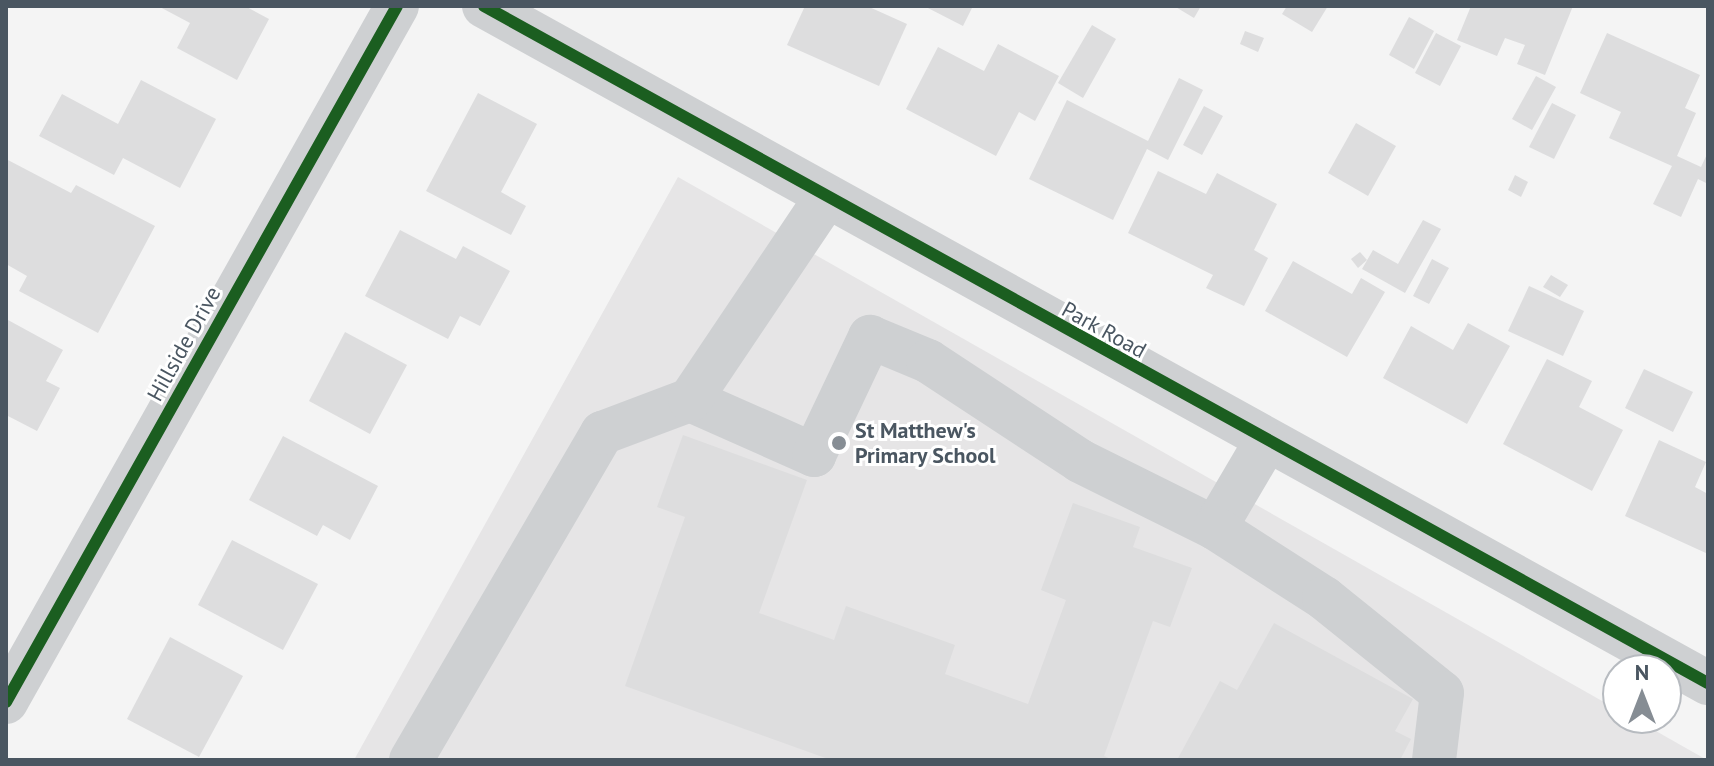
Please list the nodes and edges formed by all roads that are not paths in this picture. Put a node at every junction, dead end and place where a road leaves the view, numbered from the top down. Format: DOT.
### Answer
graph roads {
  1 [pos="397,6"];
  2 [pos="484,6"];
  3 [pos="825,199"];
  4 [pos="690,400"];
  5 [pos="1265,443"];
  6 [pos="1215,528"];
  7 [pos="1708,683"];
  8 [pos="6,702"];
  9 [pos="411,760"];
  10 [pos="1434,760"];
  1 -- 8 [label="street, Hillside Drive"];
  2 -- 3 [label="street, Park Road"];
  3 -- 4 [label="street"];
  3 -- 5 [label="street, Park Road"];
  4 -- 6 [label="street"];
  4 -- 9 [label="street"];
  5 -- 6 [label="street"];
  5 -- 7 [label="street, Park Road"];
  6 -- 10 [label="street"];
}
